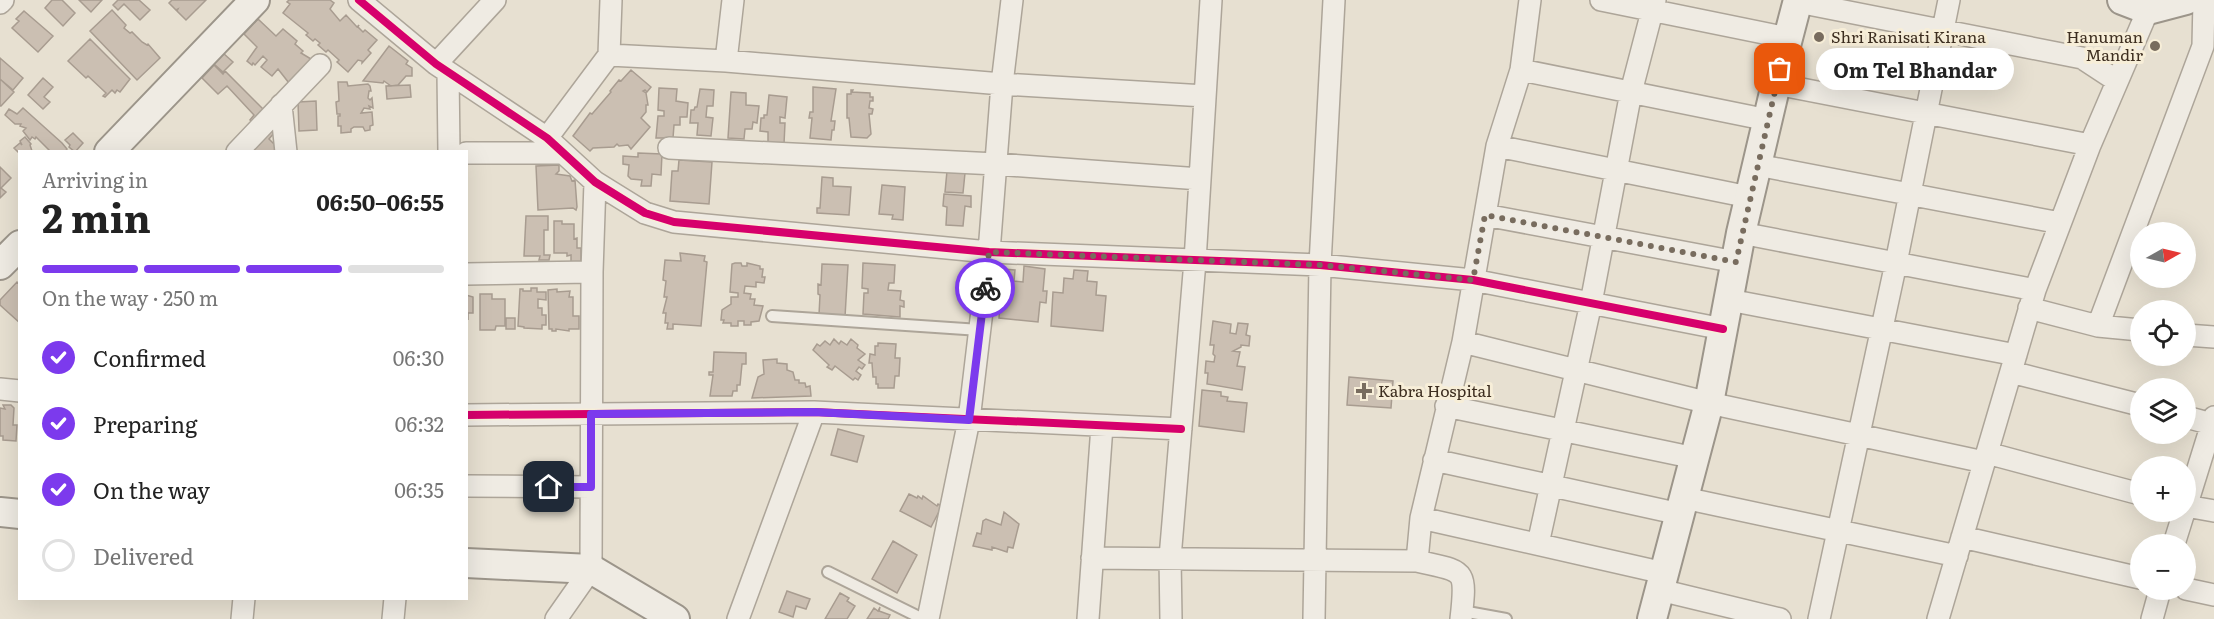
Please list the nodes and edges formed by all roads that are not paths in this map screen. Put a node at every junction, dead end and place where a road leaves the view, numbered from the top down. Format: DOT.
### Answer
graph roads {
  1 [pos="255,0"];
  2 [pos="359,0"];
  3 [pos="495,0"];
  4 [pos="611,0"];
  5 [pos="733,0"];
  6 [pos="1012,0"];
  7 [pos="1211,0"];
  8 [pos="1334,0"];
  9 [pos="1530,0"];
  10 [pos="1602,0"];
  11 [pos="1949,0"];
  12 [pos="2186,0"];
  13 [pos="2204,0"];
  14 [pos="1798,1"];
  15 [pos="1654,5"];
  16 [pos="2135,5"];
  17 [pos="1943,30"];
  18 [pos="1788,38"];
  19 [pos="609,55"];
  20 [pos="726,61"];
  21 [pos="320,66"];
  22 [pos="442,68"];
  23 [pos="1521,70"];
  24 [pos="2116,81"];
  25 [pos="1002,84"];
  26 [pos="1776,84"];
  27 [pos="1631,92"];
  28 [pos="1205,96"];
  29 [pos="281,105"];
  30 [pos="1925,113"];
  31 [pos="1768,120"];
  32 [pos="547,138"];
  33 [pos="2090,145"];
  34 [pos="1497,146"];
  35 [pos="669,148"];
  36 [pos="111,150"];
  37 [pos="239,150"];
  38 [pos="286,150"];
  39 [pos="449,150"];
  40 [pos="468,153"];
  41 [pos="563,153"];
  42 [pos="996,164"];
  43 [pos="1757,165"];
  44 [pos="1617,170"];
  45 [pos="1200,179"];
  46 [pos="595,182"];
  47 [pos="1909,194"];
  48 [pos="1749,197"];
  49 [pos="1485,215"];
  50 [pos="2060,223"];
  51 [pos="1741,233"];
  52 [pos="1604,237"];
  53 [pos="18,247"];
  54 [pos="989,252"];
  55 [pos="1195,261"];
  56 [pos="1736,262"];
  57 [pos="1896,263"];
  58 [pos="0,265"];
  59 [pos="1320,265"];
  60 [pos="592,272"];
  61 [pos="468,274"];
  62 [pos="1473,280"];
  63 [pos="2032,299"];
  64 [pos="1729,300"];
  65 [pos="1591,303"];
  66 [pos="772,316"];
  67 [pos="2098,326"];
  68 [pos="1723,329"];
  69 [pos="1882,329"];
  70 [pos="2130,329"];
  71 [pos="980,330"];
  72 [pos="2196,335"];
  73 [pos="2214,337"];
  74 [pos="1463,342"];
  75 [pos="2013,363"];
  76 [pos="1576,371"];
  77 [pos="2130,402"];
  78 [pos="1709,403"];
  79 [pos="1446,406"];
  80 [pos="814,412"];
  81 [pos="591,414"];
  82 [pos="468,415"];
  83 [pos="2196,419"];
  84 [pos="969,420"];
  85 [pos="2213,422"];
  86 [pos="1102,426"];
  87 [pos="1181,429"];
  88 [pos="1563,430"];
  89 [pos="1860,435"];
  90 [pos="1985,457"];
  91 [pos="1695,458"];
  92 [pos="1434,460"];
  93 [pos="2196,474"];
  94 [pos="468,486"];
  95 [pos="1550,486"];
  96 [pos="591,487"];
  97 [pos="2130,492"];
  98 [pos="1682,506"];
  99 [pos="2196,509"];
  100 [pos="2214,511"];
  101 [pos="0,512"];
  102 [pos="18,514"];
  103 [pos="1421,518"];
  104 [pos="1839,531"];
  105 [pos="1538,544"];
  106 [pos="1959,547"];
  107 [pos="1092,558"];
  108 [pos="1170,558"];
  109 [pos="1417,561"];
  110 [pos="1315,562"];
  111 [pos="468,563"];
  112 [pos="591,569"];
  113 [pos="828,572"];
  114 [pos="2130,576"];
  115 [pos="1662,581"];
  116 [pos="2196,592"];
  117 [pos="2214,596"];
  118 [pos="244,600"];
  119 [pos="394,600"];
  120 [pos="2157,600"];
  121 [pos="1462,615"];
  122 [pos="243,619"];
  123 [pos="393,619"];
  124 [pos="556,619"];
  125 [pos="675,619"];
  126 [pos="738,619"];
  127 [pos="923,619"];
  128 [pos="928,619"];
  129 [pos="1088,619"];
  130 [pos="1171,619"];
  131 [pos="1314,619"];
  132 [pos="1506,619"];
  133 [pos="1652,619"];
  134 [pos="1780,619"];
  135 [pos="1819,619"];
  136 [pos="1939,619"];
  137 [pos="2152,619"];
  1 -- 36 [label="main road"];
  2 -- 22 [label="street"];
  3 -- 22 [label="street"];
  4 -- 19 [label="street"];
  5 -- 20 [label="street"];
  6 -- 25 [label="street"];
  7 -- 28 [label="street"];
  8 -- 59 [label="street"];
  9 -- 23 [label="street"];
  10 -- 15 [label="street"];
  11 -- 17 [label="street"];
  12 -- 16 [label="main road"];
  13 -- 67 [label="street"];
  14 -- 17 [label="street"];
  14 -- 18 [label="main road"];
  15 -- 18 [label="street"];
  15 -- 27 [label="street"];
  16 -- 24 [label="street"];
  17 -- 24 [label="street"];
  17 -- 30 [label="street"];
  18 -- 26 [label="main road"];
  19 -- 20 [label="street"];
  19 -- 32 [label="street"];
  20 -- 25 [label="street"];
  21 -- 29 [label="street"];
  22 -- 32 [label="street"];
  22 -- 39 [label="street"];
  23 -- 27 [label="street"];
  23 -- 34 [label="street"];
  24 -- 33 [label="street"];
  25 -- 28 [label="street"];
  25 -- 42 [label="street"];
  26 -- 30 [label="street"];
  26 -- 31 [label="main road"];
  27 -- 31 [label="street"];
  27 -- 44 [label="street"];
  28 -- 45 [label="street"];
  29 -- 37 [label="street"];
  29 -- 38 [label="street"];
  30 -- 33 [label="street"];
  30 -- 47 [label="street"];
  31 -- 43 [label="main road"];
  32 -- 41 [label="street"];
  33 -- 50 [label="street"];
  34 -- 44 [label="street"];
  34 -- 49 [label="street"];
  35 -- 42 [label="street"];
  40 -- 41 [label="street"];
  41 -- 46 [label="street"];
  42 -- 45 [label="street"];
  42 -- 54 [label="street"];
  43 -- 47 [label="street"];
  43 -- 48 [label="main road"];
  44 -- 48 [label="street"];
  44 -- 52 [label="street"];
  45 -- 55 [label="street"];
  46 -- 54 [label="street"];
  46 -- 60 [label="street"];
  47 -- 50 [label="street"];
  47 -- 57 [label="street"];
  48 -- 51 [label="main road"];
  49 -- 52 [label="street"];
  49 -- 62 [label="street"];
  50 -- 63 [label="street"];
  51 -- 56 [label="main road"];
  51 -- 57 [label="street"];
  52 -- 56 [label="street"];
  52 -- 65 [label="street"];
  53 -- 58 [label="main road"];
  54 -- 55 [label="street"];
  54 -- 71 [label="street"];
  55 -- 59 [label="street"];
  55 -- 87 [label="street"];
  56 -- 64 [label="main road"];
  57 -- 63 [label="street"];
  57 -- 69 [label="street"];
  59 -- 62 [label="street"];
  59 -- 110 [label="street"];
  60 -- 61 [label="street"];
  60 -- 81 [label="street"];
  62 -- 65 [label="street"];
  62 -- 74 [label="street"];
  63 -- 67 [label="street"];
  63 -- 75 [label="street"];
  64 -- 68 [label="main road"];
  64 -- 69 [label="street"];
  65 -- 68 [label="street"];
  65 -- 76 [label="street"];
  66 -- 71 [label="lane"];
  67 -- 70 [label="street"];
  68 -- 78 [label="main road"];
  69 -- 75 [label="street"];
  69 -- 89 [label="street"];
  71 -- 84 [label="street"];
  72 -- 73 [label="street"];
  74 -- 76 [label="street"];
  74 -- 79 [label="street"];
  75 -- 77 [label="street"];
  75 -- 90 [label="street"];
  76 -- 78 [label="street"];
  76 -- 88 [label="street"];
  78 -- 89 [label="street"];
  78 -- 91 [label="main road"];
  79 -- 88 [label="street"];
  79 -- 92 [label="street"];
  80 -- 81 [label="street"];
  80 -- 84 [label="street"];
  80 -- 126 [label="street"];
  81 -- 82 [label="street"];
  81 -- 96 [label="street"];
  83 -- 85 [label="street"];
  84 -- 86 [label="street"];
  84 -- 128 [label="street"];
  85 -- 93 [label="street"];
  86 -- 87 [label="street"];
  86 -- 107 [label="street"];
  87 -- 108 [label="street"];
  88 -- 91 [label="street"];
  88 -- 95 [label="street"];
  89 -- 90 [label="street"];
  89 -- 104 [label="street"];
  90 -- 97 [label="street"];
  90 -- 106 [label="street"];
  91 -- 98 [label="main road"];
  92 -- 95 [label="street"];
  92 -- 103 [label="street"];
  94 -- 96 [label="street"];
  95 -- 98 [label="street"];
  95 -- 105 [label="street"];
  96 -- 112 [label="street"];
  98 -- 104 [label="street"];
  98 -- 115 [label="main road"];
  99 -- 100 [label="street"];
  101 -- 102 [label="main road"];
  103 -- 105 [label="street"];
  103 -- 109 [label="street"];
  104 -- 106 [label="street"];
  104 -- 135 [label="street"];
  105 -- 115 [label="street"];
  106 -- 114 [label="street"];
  106 -- 136 [label="street"];
  107 -- 108 [label="street"];
  107 -- 129 [label="street"];
  108 -- 110 [label="street"];
  108 -- 130 [label="street"];
  109 -- 110 [label="street"];
  109 -- 121 [label="street"];
  110 -- 131 [label="street"];
  111 -- 112 [label="main road"];
  112 -- 124 [label="street"];
  112 -- 125 [label="main road"];
  113 -- 127 [label="lane"];
  115 -- 133 [label="main road"];
  115 -- 134 [label="street"];
  116 -- 117 [label="street"];
  118 -- 122 [label="street"];
  119 -- 123 [label="street"];
  120 -- 137 [label="street"];
  121 -- 132 [label="lane"];
}
